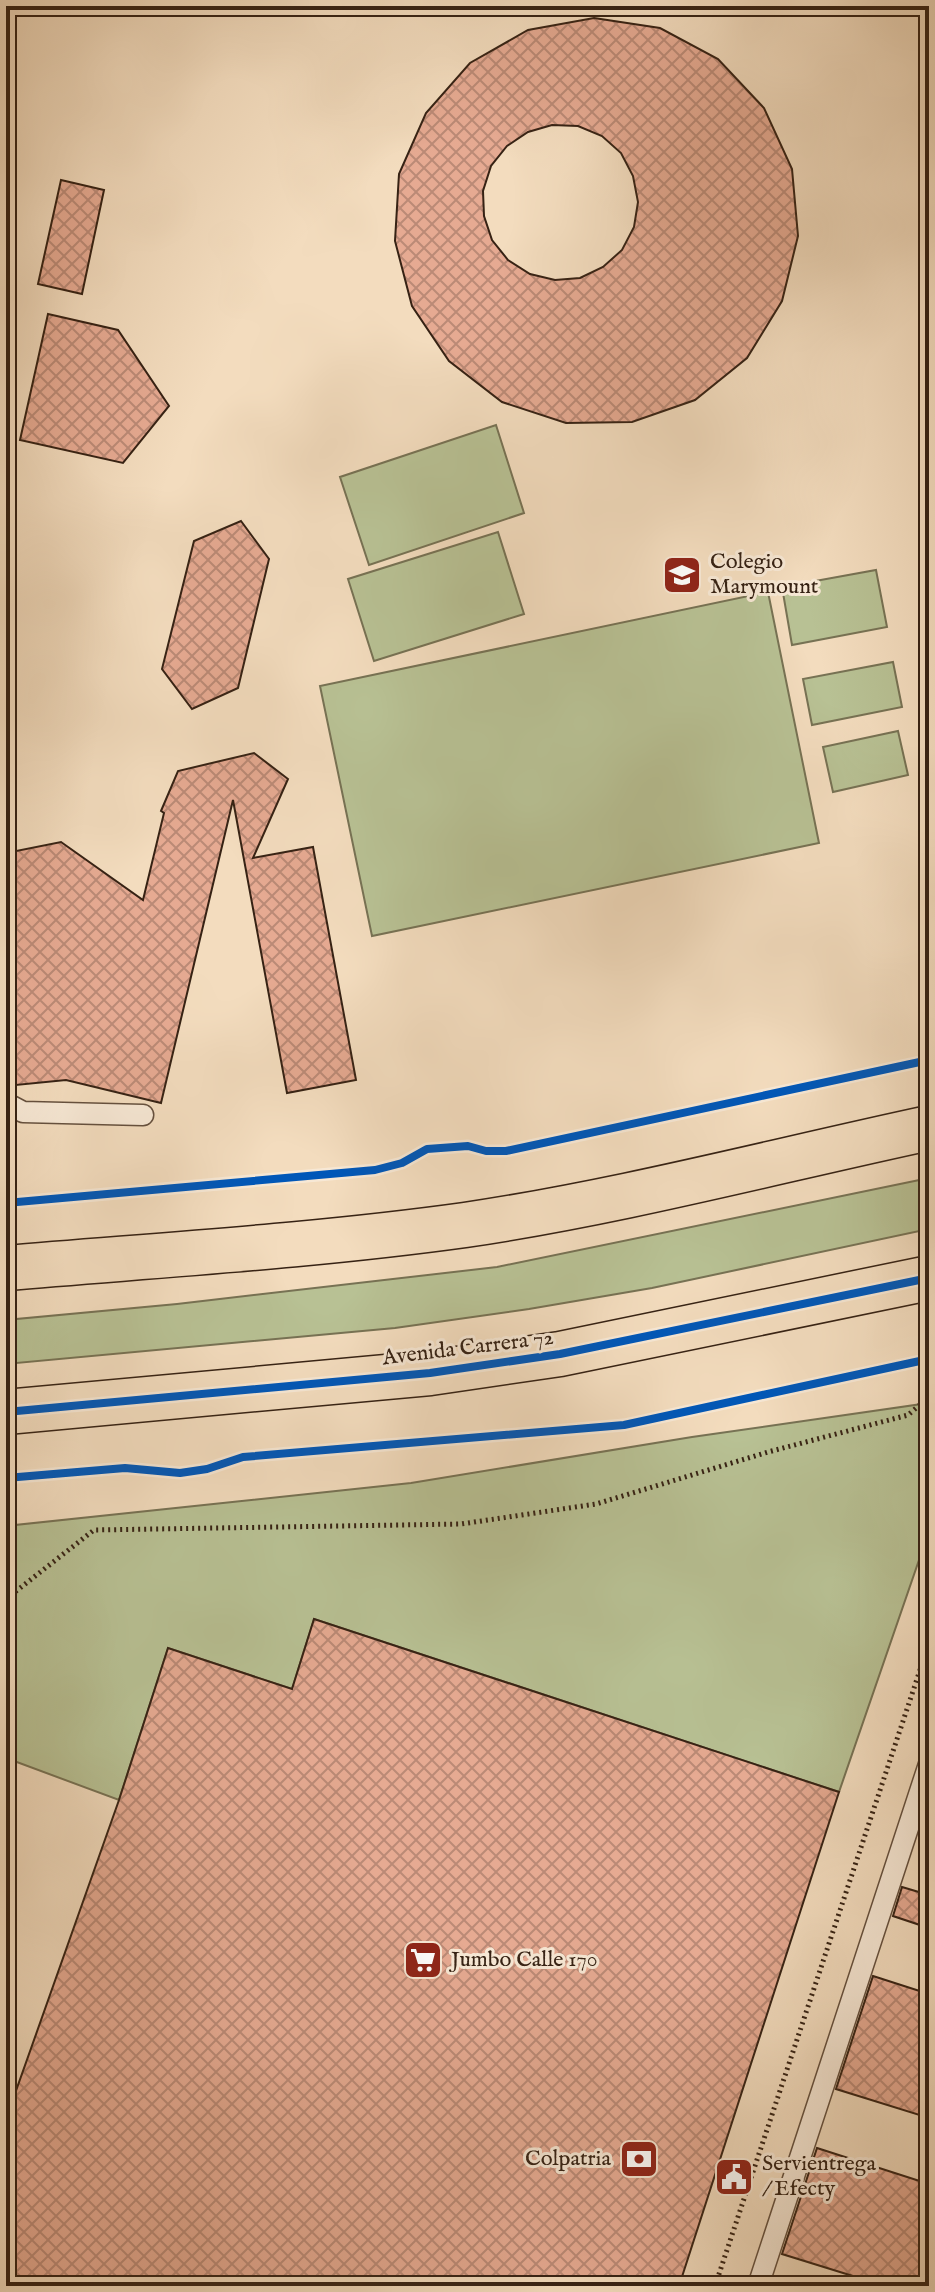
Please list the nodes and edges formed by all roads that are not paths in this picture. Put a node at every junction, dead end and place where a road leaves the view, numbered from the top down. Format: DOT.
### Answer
graph roads {
  1 [pos="6,1103"];
  2 [pos="143,1115"];
  3 [pos="929,1128"];
  4 [pos="6,1268"];
  5 [pos="929,1278"];
  6 [pos="6,1412"];
  7 [pos="929,1764"];
  8 [pos="758,2286"];
  1 -- 2 [label="lane"];
  3 -- 4 [label="highway"];
  5 -- 6 [label="highway, Avenida Carrera 72"];
  7 -- 8 [label="lane"];
}
